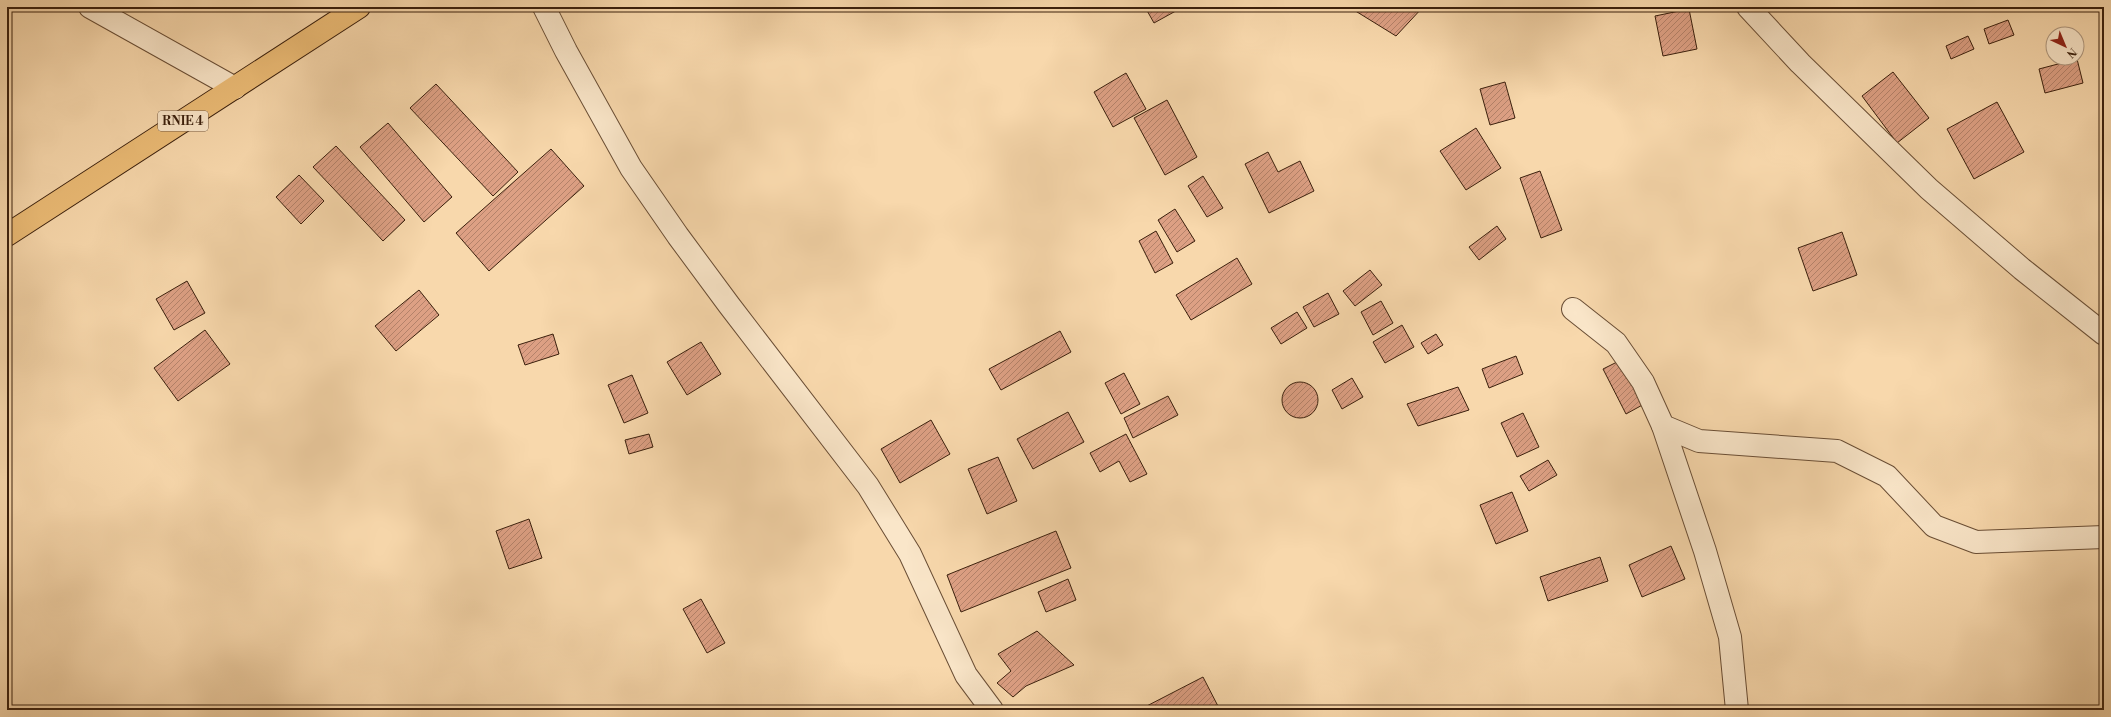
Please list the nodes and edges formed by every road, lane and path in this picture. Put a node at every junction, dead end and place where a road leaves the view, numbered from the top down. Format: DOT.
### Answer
graph roads {
  1 [pos="90,7"];
  2 [pos="359,7"];
  3 [pos="1748,7"];
  4 [pos="549,9"];
  5 [pos="235,88"];
  6 [pos="7,235"];
  7 [pos="1573,309"];
  8 [pos="2104,334"];
  9 [pos="1663,426"];
  10 [pos="2104,537"];
  11 [pos="992,710"];
  12 [pos="1737,710"];
  1 -- 5 [label="street"];
  2 -- 5 [label="main road, RNIE 4"];
  3 -- 8 [label="street"];
  4 -- 11 [label="street"];
  5 -- 6 [label="main road, RNIE 4"];
  7 -- 9 [label="street"];
  9 -- 10 [label="street"];
  9 -- 12 [label="street"];
}
